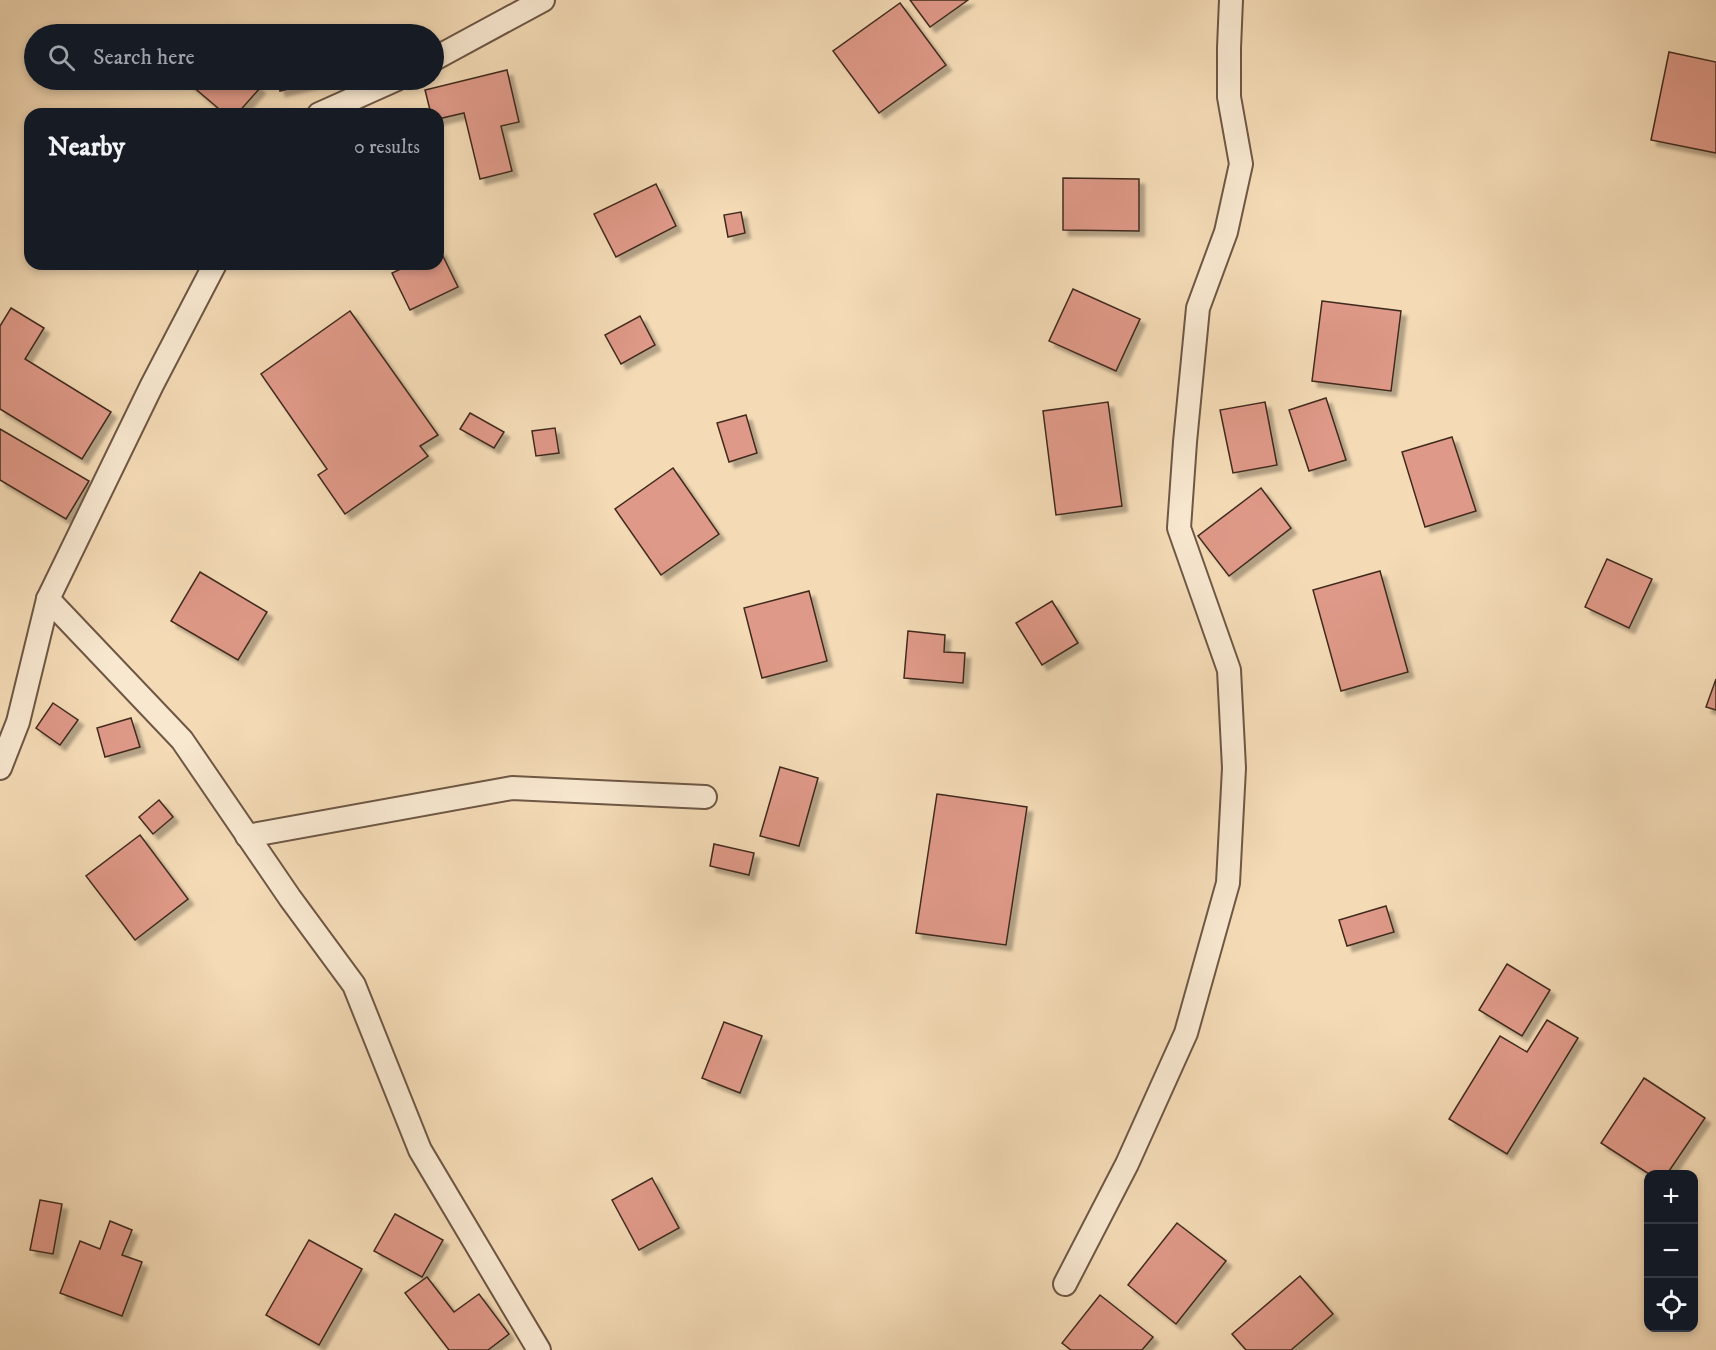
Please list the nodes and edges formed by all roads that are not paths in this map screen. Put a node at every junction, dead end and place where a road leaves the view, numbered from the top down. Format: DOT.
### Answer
graph roads {
  1 [pos="1231,0"];
  2 [pos="535,2"];
  3 [pos="444,53"];
  4 [pos="372,90"];
  5 [pos="332,108"];
  6 [pos="212,270"];
  7 [pos="48,599"];
  8 [pos="0,768"];
  9 [pos="705,797"];
  10 [pos="247,836"];
  11 [pos="1065,1284"];
  12 [pos="539,1350"];
  1 -- 11 [label="street"];
  2 -- 3 [label="street"];
  4 -- 5 [label="street"];
  6 -- 7 [label="street"];
  7 -- 8 [label="street"];
  7 -- 10 [label="street"];
  9 -- 10 [label="street"];
  10 -- 12 [label="street"];
}
